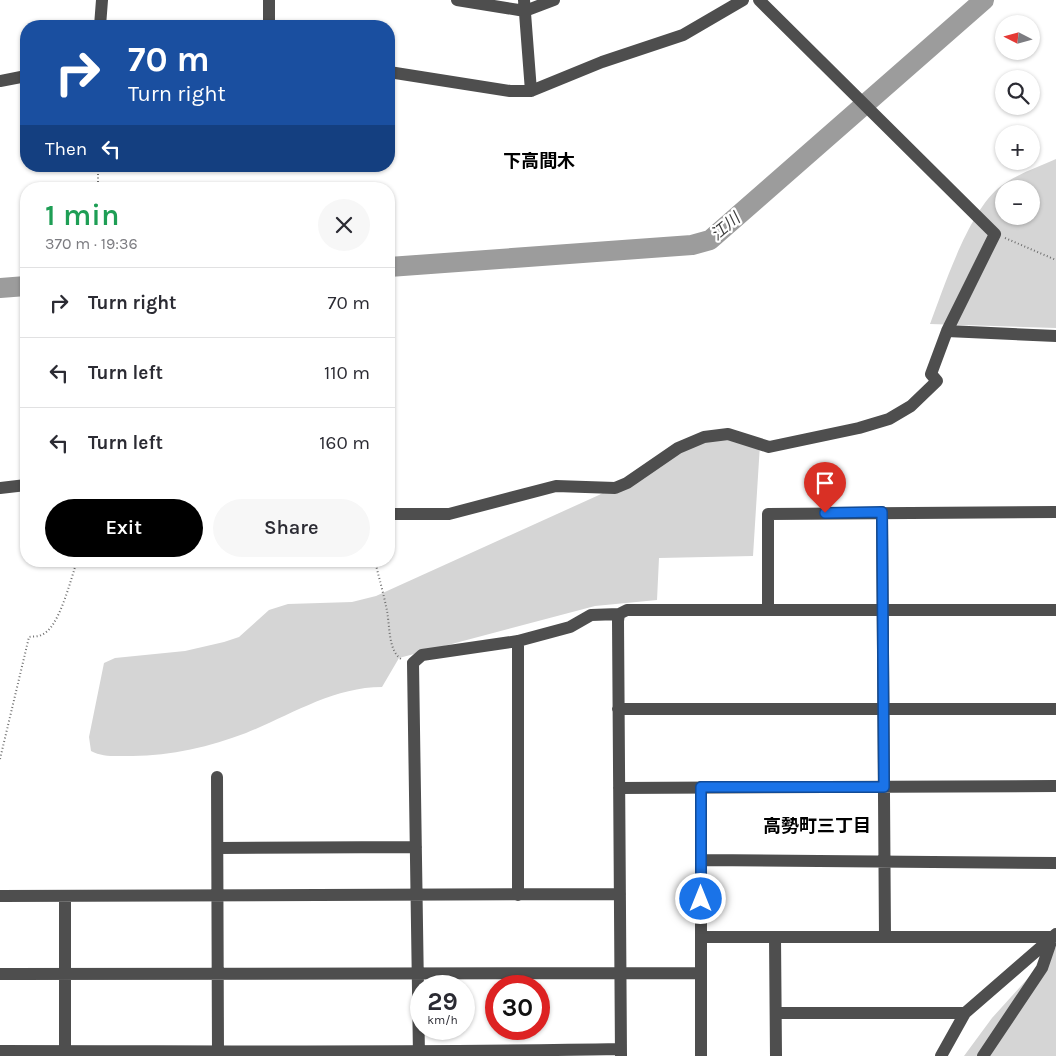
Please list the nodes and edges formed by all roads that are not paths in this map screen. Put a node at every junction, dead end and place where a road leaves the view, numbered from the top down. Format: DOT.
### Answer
graph roads {
  1 [pos="102,0"];
  2 [pos="269,0"];
  3 [pos="457,0"];
  4 [pos="554,0"];
  5 [pos="744,0"];
  6 [pos="759,0"];
  7 [pos="524,5"];
  8 [pos="100,20"];
  9 [pos="269,20"];
  10 [pos="395,73"];
  11 [pos="20,77"];
  12 [pos="0,81"];
  13 [pos="531,91"];
  14 [pos="947,331"];
  15 [pos="1056,336"];
  16 [pos="20,486"];
  17 [pos="0,488"];
  18 [pos="882,512"];
  19 [pos="1056,512"];
  20 [pos="395,514"];
  21 [pos="768,610"];
  22 [pos="1056,610"];
  23 [pos="883,611"];
  24 [pos="620,614"];
  25 [pos="518,641"];
  26 [pos="618,709"];
  27 [pos="1056,709"];
  28 [pos="883,710"];
  29 [pos="218,777"];
  30 [pos="1056,786"];
  31 [pos="701,787"];
  32 [pos="884,787"];
  33 [pos="620,788"];
  34 [pos="416,847"];
  35 [pos="218,848"];
  36 [pos="701,860"];
  37 [pos="884,863"];
  38 [pos="1056,863"];
  39 [pos="620,894"];
  40 [pos="518,895"];
  41 [pos="0,896"];
  42 [pos="217,896"];
  43 [pos="417,896"];
  44 [pos="65,897"];
  45 [pos="1055,935"];
  46 [pos="701,937"];
  47 [pos="775,937"];
  48 [pos="885,937"];
  49 [pos="217,973"];
  50 [pos="418,973"];
  51 [pos="621,973"];
  52 [pos="701,973"];
  53 [pos="0,974"];
  54 [pos="64,974"];
  55 [pos="776,1013"];
  56 [pos="965,1013"];
  57 [pos="0,1051"];
  58 [pos="621,1052"];
  59 [pos="65,1053"];
  60 [pos="218,1053"];
  61 [pos="419,1054"];
  62 [pos="701,1056"];
  63 [pos="776,1056"];
  64 [pos="941,1056"];
  65 [pos="983,1056"];
  1 -- 8 [label="street"];
  2 -- 9 [label="street"];
  3 -- 7 [label="street"];
  4 -- 7 [label="street"];
  5 -- 13 [label="street"];
  6 -- 14 [label="street"];
  7 -- 13 [label="street"];
  10 -- 13 [label="street"];
  11 -- 12 [label="street"];
  14 -- 15 [label="street"];
  14 -- 20 [label="street"];
  16 -- 17 [label="street"];
  18 -- 19 [label="street"];
  18 -- 21 [label="street"];
  18 -- 23 [label="street"];
  21 -- 23 [label="street"];
  21 -- 24 [label="street"];
  22 -- 23 [label="street"];
  23 -- 28 [label="street"];
  24 -- 25 [label="street"];
  24 -- 26 [label="street"];
  25 -- 34 [label="street"];
  25 -- 40 [label="street"];
  26 -- 28 [label="street"];
  26 -- 33 [label="street"];
  27 -- 28 [label="street"];
  28 -- 32 [label="street"];
  29 -- 35 [label="street"];
  30 -- 32 [label="street"];
  31 -- 32 [label="street"];
  31 -- 33 [label="street"];
  31 -- 36 [label="street"];
  32 -- 37 [label="street"];
  33 -- 39 [label="street"];
  34 -- 35 [label="street"];
  34 -- 43 [label="street"];
  35 -- 42 [label="street"];
  36 -- 37 [label="street"];
  36 -- 46 [label="street"];
  37 -- 38 [label="street"];
  37 -- 48 [label="street"];
  39 -- 40 [label="street"];
  39 -- 51 [label="street"];
  40 -- 43 [label="street"];
  41 -- 44 [label="street"];
  42 -- 43 [label="street"];
  42 -- 44 [label="street"];
  42 -- 49 [label="street"];
  43 -- 50 [label="street"];
  44 -- 54 [label="street"];
  45 -- 48 [label="street"];
  45 -- 56 [label="street"];
  45 -- 65 [label="street"];
  46 -- 47 [label="street"];
  46 -- 52 [label="street"];
  47 -- 48 [label="street"];
  47 -- 55 [label="street"];
  49 -- 50 [label="street"];
  49 -- 54 [label="street"];
  49 -- 60 [label="street"];
  50 -- 51 [label="street"];
  50 -- 61 [label="street"];
  51 -- 52 [label="street"];
  51 -- 58 [label="street"];
  52 -- 62 [label="street"];
  53 -- 54 [label="street"];
  54 -- 59 [label="street"];
  55 -- 56 [label="street"];
  55 -- 63 [label="street"];
  56 -- 64 [label="street"];
  57 -- 59 [label="street"];
  58 -- 61 [label="street"];
  59 -- 60 [label="street"];
  60 -- 61 [label="street"];
}
